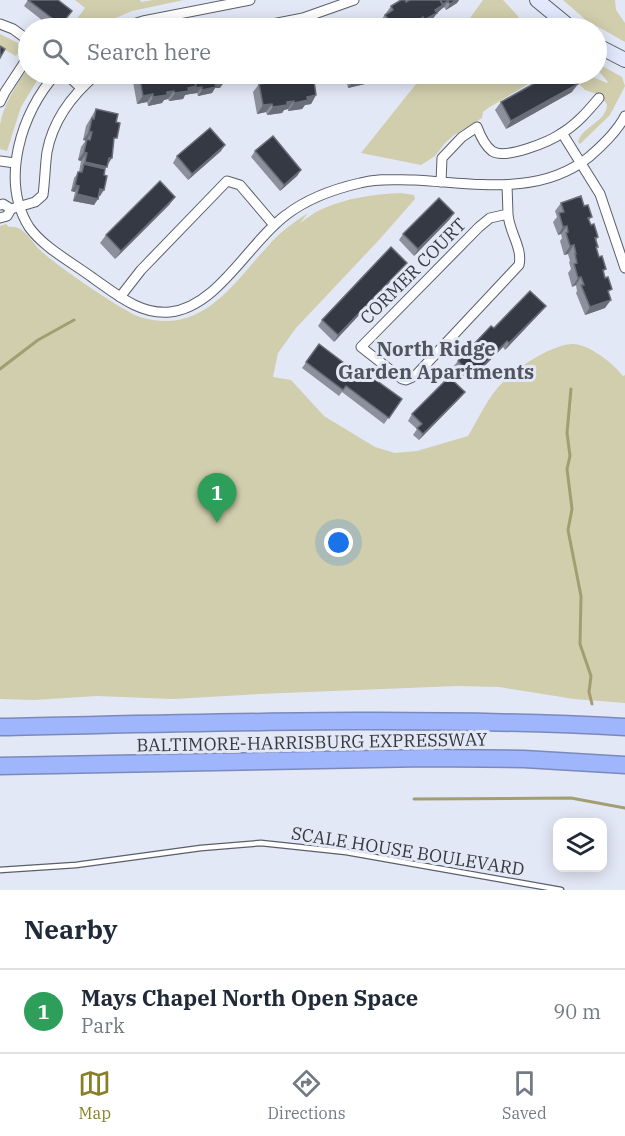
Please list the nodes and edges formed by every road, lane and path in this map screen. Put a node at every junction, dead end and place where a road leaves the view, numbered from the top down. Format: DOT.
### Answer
graph roads {
  1 [pos="250,0"];
  2 [pos="354,0"];
  3 [pos="537,0"];
  4 [pos="200,5"];
  5 [pos="154,18"];
  6 [pos="303,18"];
  7 [pos="559,18"];
  8 [pos="0,24"];
  9 [pos="18,33"];
  10 [pos="607,50"];
  11 [pos="625,60"];
  12 [pos="18,72"];
  13 [pos="47,84"];
  14 [pos="77,84"];
  15 [pos="86,84"];
  16 [pos="81,88"];
  17 [pos="599,98"];
  18 [pos="0,102"];
  19 [pos="625,116"];
  20 [pos="562,133"];
  21 [pos="0,161"];
  22 [pos="582,162"];
  23 [pos="15,163"];
  24 [pos="441,182"];
  25 [pos="507,185"];
  26 [pos="0,205"];
  27 [pos="15,207"];
  28 [pos="508,214"];
  29 [pos="0,218"];
  30 [pos="274,225"];
  31 [pos="625,268"];
  32 [pos="120,297"];
  33 [pos="0,727"];
  34 [pos="625,727"];
  35 [pos="625,765"];
  36 [pos="0,766"];
  37 [pos="0,870"];
  38 [pos="561,890"];
  1 -- 4 [label="street"];
  2 -- 6 [label="street"];
  3 -- 7 [label="main road"];
  4 -- 5 [label="street"];
  8 -- 9 [label="street"];
  10 -- 11 [label="main road"];
  12 -- 18 [label="street"];
  13 -- 23 [label="street"];
  14 -- 16 [label="street"];
  15 -- 16 [label="street"];
  16 -- 27 [label="street"];
  17 -- 20 [label="street"];
  19 -- 22 [label="street"];
  20 -- 22 [label="street"];
  20 -- 24 [label="street"];
  21 -- 23 [label="street"];
  22 -- 25 [label="street"];
  22 -- 31 [label="street"];
  23 -- 27 [label="street"];
  24 -- 25 [label="street"];
  24 -- 30 [label="street"];
  25 -- 28 [label="street, CORMER COURT"];
  26 -- 27 [label="street"];
  27 -- 29 [label="street"];
  27 -- 32 [label="street"];
  28 -- 28 [label="street, CORMER COURT"];
  30 -- 32 [label="street"];
  30 -- 32 [label="street"];
  33 -- 34 [label="highway, BALTIMORE-HARRISBURG EXPRESSWAY"];
  35 -- 36 [label="highway, BALTIMORE-HARRISBURG EXPRESSWAY"];
  37 -- 38 [label="lane, SCALE HOUSE BOULEVARD"];
}
